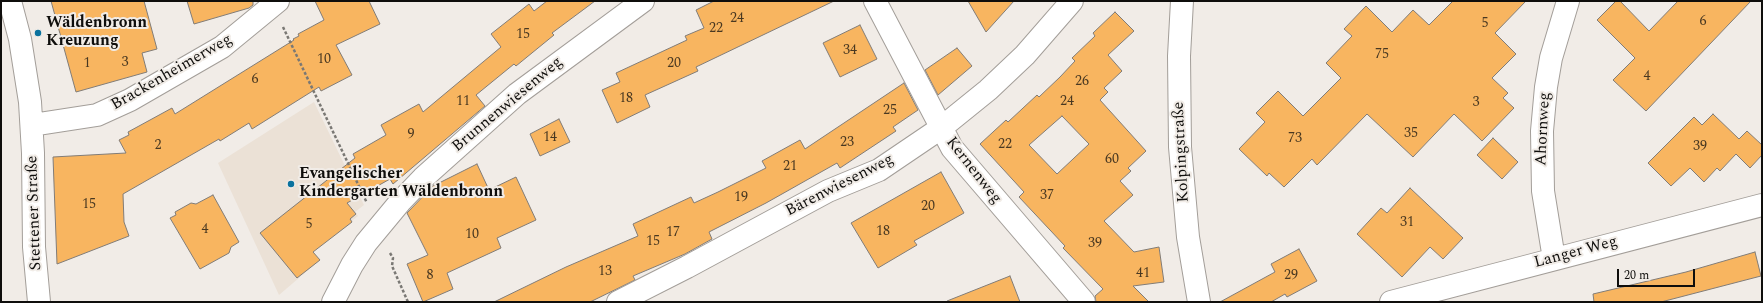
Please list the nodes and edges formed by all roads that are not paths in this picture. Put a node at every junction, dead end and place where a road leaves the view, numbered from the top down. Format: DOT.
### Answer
graph roads {
  1 [pos="10,1"];
  2 [pos="643,1"];
  3 [pos="875,1"];
  4 [pos="1072,1"];
  5 [pos="1182,1"];
  6 [pos="1568,1"];
  7 [pos="275,4"];
  8 [pos="32,125"];
  9 [pos="941,128"];
  10 [pos="1762,205"];
  11 [pos="1554,259"];
  12 [pos="39,302"];
  13 [pos="333,302"];
  14 [pos="618,302"];
  15 [pos="1084,302"];
  16 [pos="1199,302"];
  17 [pos="1391,302"];
  1 -- 8 [label="street, Stettener Straße"];
  2 -- 13 [label="street, Brunnenwiesenweg"];
  3 -- 9 [label="street, Kernenweg"];
  4 -- 9 [label="street, Bärenwiesenweg"];
  5 -- 16 [label="street, Kolpingstraße"];
  6 -- 11 [label="street, Ahornweg"];
  7 -- 8 [label="street, Brackenheimerweg"];
  8 -- 12 [label="street, Stettener Straße"];
  9 -- 14 [label="street, Bärenwiesenweg"];
  9 -- 15 [label="street, Kernenweg"];
  10 -- 11 [label="street, Langer Weg"];
  11 -- 17 [label="street, Langer Weg"];
}
